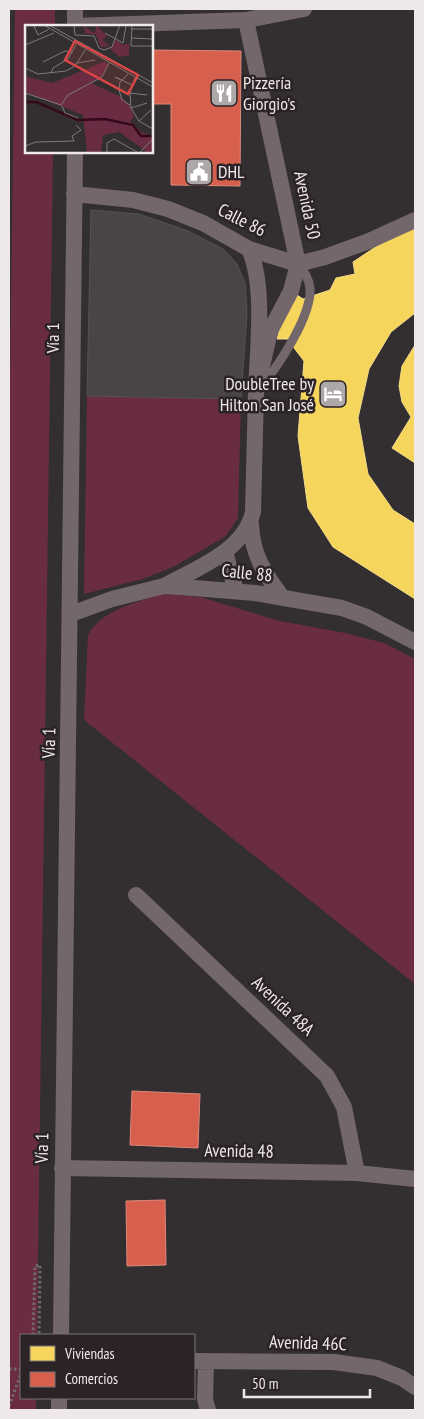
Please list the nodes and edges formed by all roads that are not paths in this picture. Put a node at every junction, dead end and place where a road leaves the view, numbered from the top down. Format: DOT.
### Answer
graph roads {
  1 [pos="76,9"];
  2 [pos="304,9"];
  3 [pos="246,20"];
  4 [pos="75,25"];
  5 [pos="104,25"];
  6 [pos="75,152"];
  7 [pos="74,194"];
  8 [pos="415,220"];
  9 [pos="249,249"];
  10 [pos="298,264"];
  11 [pos="256,393"];
  12 [pos="251,524"];
  13 [pos="224,552"];
  14 [pos="164,586"];
  15 [pos="236,591"];
  16 [pos="282,597"];
  17 [pos="71,614"];
  18 [pos="415,642"];
  19 [pos="136,895"];
  20 [pos="62,1168"];
  21 [pos="357,1173"];
  22 [pos="415,1179"];
  23 [pos="61,1334"];
  24 [pos="200,1362"];
  25 [pos="415,1387"];
  26 [pos="208,1410"];
  1 -- 4 [label="street"];
  2 -- 3 [label="street"];
  3 -- 5 [label="street"];
  3 -- 10 [label="street, Avenida 50"];
  6 -- 7 [label="street, Vía 1"];
  7 -- 9 [label="street, Calle 86"];
  7 -- 17 [label="street, Vía 1"];
  8 -- 10 [label="street"];
  9 -- 10 [label="street, Calle 86"];
  9 -- 11 [label="street, Avenida 50"];
  10 -- 11 [label="street, Avenida 50"];
  10 -- 11 [label="lane"];
  11 -- 12 [label="street, Avenida 50"];
  12 -- 13 [label="street"];
  12 -- 16 [label="street, Avenida 50"];
  13 -- 14 [label="street"];
  13 -- 15 [label="street"];
  14 -- 15 [label="street, Calle 88"];
  14 -- 17 [label="street, Calle 88"];
  15 -- 16 [label="street, Calle 88"];
  16 -- 18 [label="street, Calle 88"];
  17 -- 20 [label="street, Vía 1"];
  19 -- 21 [label="street, Avenida 48A"];
  20 -- 21 [label="street, Avenida 48"];
  20 -- 23 [label="street, Vía 1"];
  21 -- 22 [label="street, Avenida 48"];
  24 -- 25 [label="street, Avenida 46C"];
  24 -- 26 [label="street"];
}
